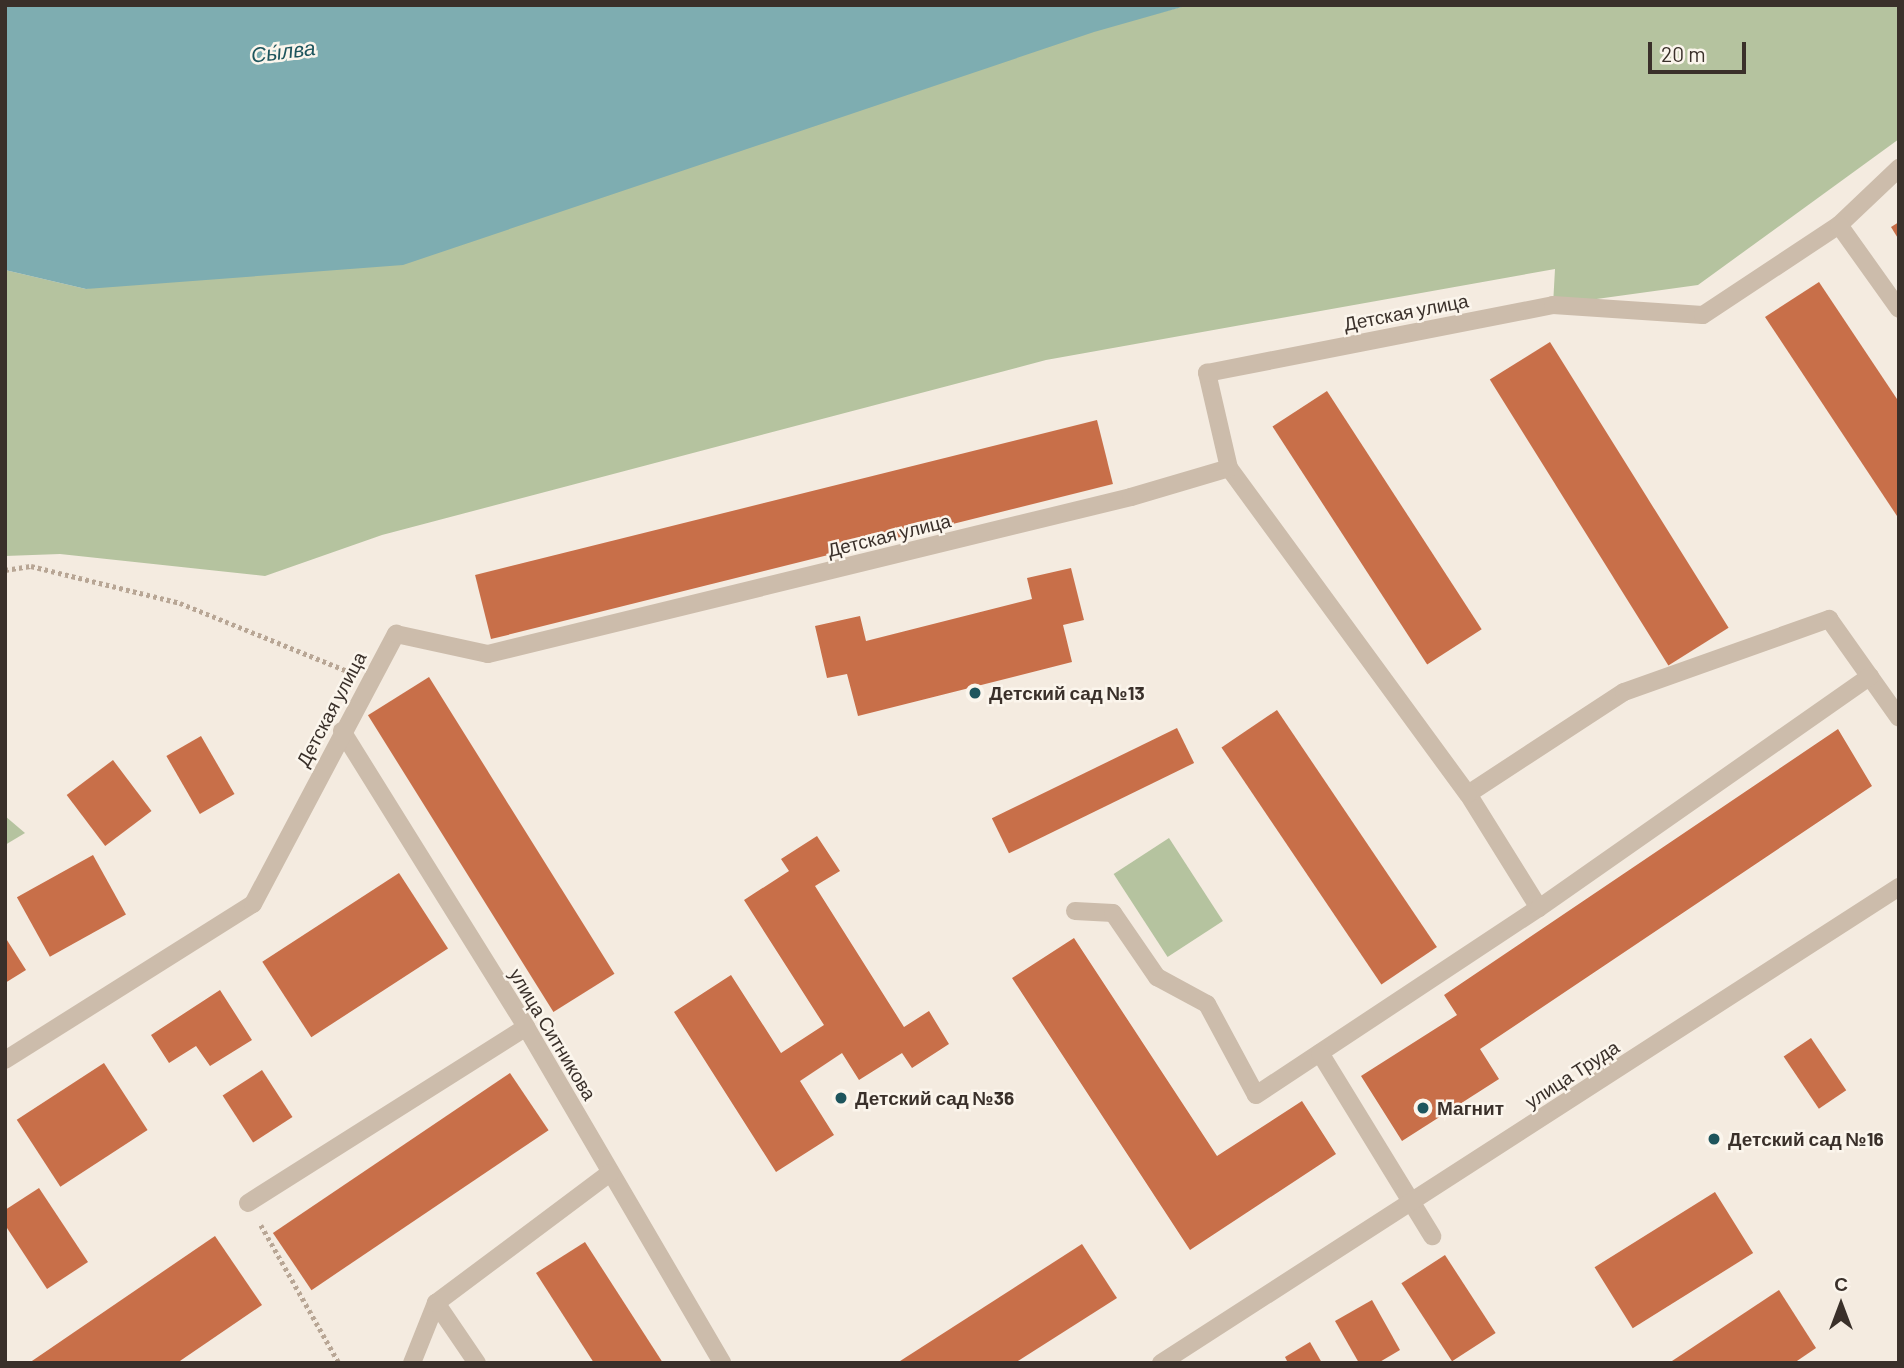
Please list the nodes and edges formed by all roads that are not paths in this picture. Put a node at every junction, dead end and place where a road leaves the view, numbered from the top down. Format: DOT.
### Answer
graph roads {
  1 [pos="1899,168"];
  2 [pos="1839,225"];
  3 [pos="1899,309"];
  4 [pos="1229,468"];
  5 [pos="1870,676"];
  6 [pos="1899,718"];
  7 [pos="342,731"];
  8 [pos="1468,794"];
  9 [pos="1899,887"];
  10 [pos="1539,908"];
  11 [pos="1075,911"];
  12 [pos="526,1027"];
  13 [pos="1320,1053"];
  14 [pos="5,1060"];
  15 [pos="610,1173"];
  16 [pos="248,1203"];
  17 [pos="1411,1204"];
  18 [pos="1432,1236"];
  19 [pos="436,1303"];
  20 [pos="412,1363"];
  21 [pos="477,1363"];
  22 [pos="722,1363"];
  23 [pos="1161,1363"];
  1 -- 2 [label="street"];
  2 -- 3 [label="street"];
  2 -- 4 [label="street, Детская улица"];
  4 -- 7 [label="street, Детская улица"];
  4 -- 8 [label="street"];
  5 -- 6 [label="street"];
  5 -- 8 [label="street"];
  5 -- 10 [label="street"];
  7 -- 12 [label="street, улица Ситникова"];
  7 -- 14 [label="street, Детская улица"];
  8 -- 10 [label="street"];
  9 -- 17 [label="street, улица Труда"];
  10 -- 13 [label="street"];
  11 -- 13 [label="street"];
  12 -- 15 [label="street, улица Ситникова"];
  12 -- 16 [label="street"];
  13 -- 17 [label="street"];
  15 -- 19 [label="street"];
  15 -- 22 [label="street, улица Ситникова"];
  17 -- 18 [label="street"];
  17 -- 23 [label="street, улица Труда"];
  19 -- 20 [label="street"];
  19 -- 21 [label="street"];
}
